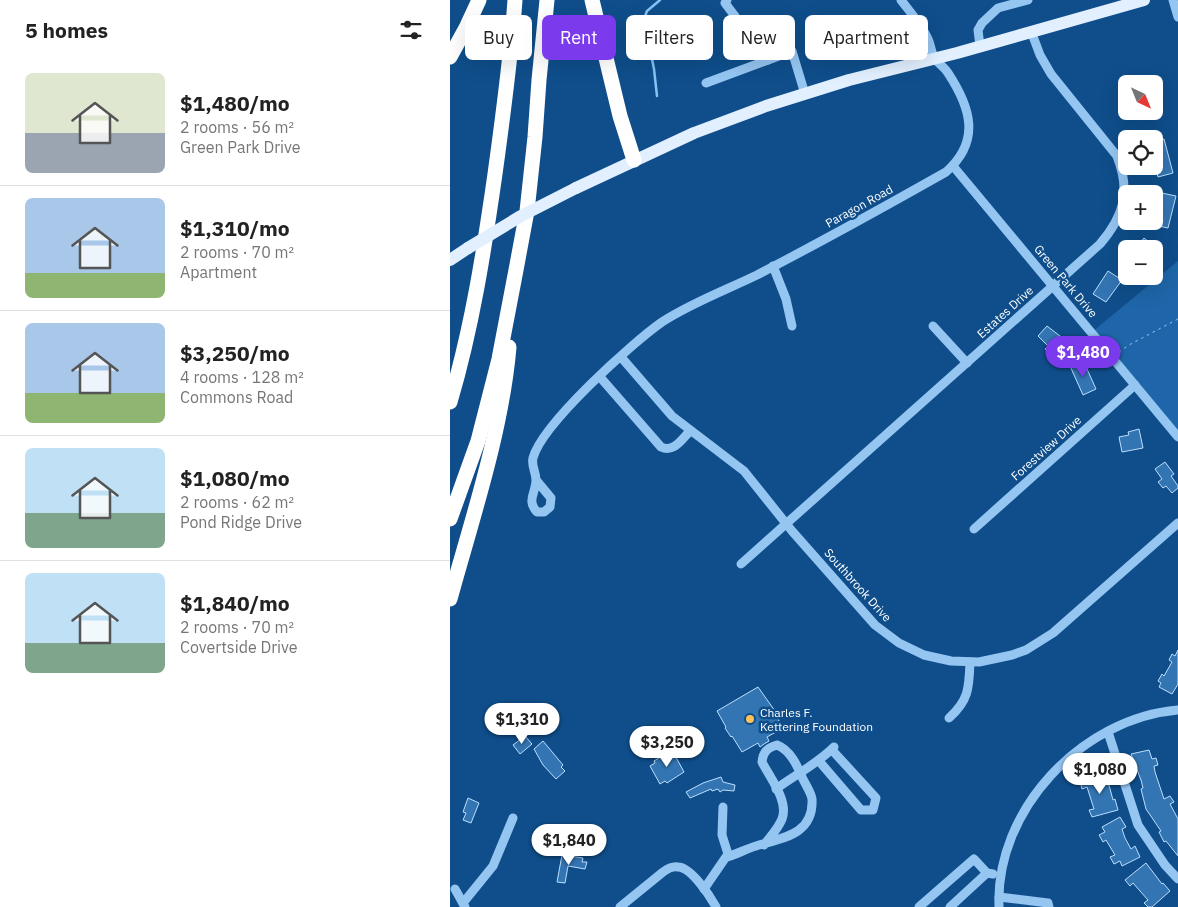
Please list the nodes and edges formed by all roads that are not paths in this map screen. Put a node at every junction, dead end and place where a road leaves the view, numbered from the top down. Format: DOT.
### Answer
graph roads {
  1 [pos="479,0"];
  2 [pos="515,0"];
  3 [pos="547,0"];
  4 [pos="592,0"];
  5 [pos="727,0"];
  6 [pos="901,0"];
  7 [pos="1028,0"];
  8 [pos="1144,0"];
  9 [pos="1173,0"];
  10 [pos="734,15"];
  11 [pos="1178,17"];
  12 [pos="1031,31"];
  13 [pos="980,46"];
  14 [pos="450,57"];
  15 [pos="935,58"];
  16 [pos="768,60"];
  17 [pos="795,60"];
  18 [pos="706,83"];
  19 [pos="805,94"];
  20 [pos="634,160"];
  21 [pos="953,166"];
  22 [pos="450,260"];
  23 [pos="772,266"];
  24 [pos="516,270"];
  25 [pos="1053,286"];
  26 [pos="792,326"];
  27 [pos="933,326"];
  28 [pos="617,360"];
  29 [pos="967,363"];
  30 [pos="600,377"];
  31 [pos="1135,385"];
  32 [pos="450,402"];
  33 [pos="690,430"];
  34 [pos="1178,436"];
  35 [pos="536,480"];
  36 [pos="450,519"];
  37 [pos="1178,523"];
  38 [pos="787,524"];
  39 [pos="974,529"];
  40 [pos="741,564"];
  41 [pos="450,599"];
  42 [pos="970,662"];
  43 [pos="1178,710"];
  44 [pos="949,718"];
  45 [pos="1108,732"];
  46 [pos="819,761"];
  47 [pos="800,772"];
  48 [pos="776,788"];
  49 [pos="723,807"];
  50 [pos="513,818"];
  51 [pos="764,844"];
  52 [pos="727,857"];
  53 [pos="987,873"];
  54 [pos="1001,875"];
  55 [pos="1178,879"];
  56 [pos="455,889"];
  57 [pos="704,890"];
  58 [pos="999,902"];
  59 [pos="1026,904"];
  60 [pos="464,905"];
  61 [pos="620,907"];
  62 [pos="716,907"];
  63 [pos="919,907"];
  64 [pos="950,907"];
  65 [pos="1048,907"];
  1 -- 14 [label="highway"];
  2 -- 32 [label="highway"];
  3 -- 24 [label="highway"];
  4 -- 20 [label="highway"];
  5 -- 10 [label="street"];
  6 -- 15 [label="street, Paragon Road"];
  7 -- 13 [label="street"];
  8 -- 12 [label="main road"];
  9 -- 11 [label="street"];
  12 -- 13 [label="main road"];
  12 -- 25 [label="street, Estates Drive"];
  13 -- 15 [label="main road"];
  15 -- 19 [label="main road"];
  15 -- 21 [label="street, Paragon Road"];
  16 -- 18 [label="street"];
  17 -- 19 [label="street"];
  19 -- 20 [label="main road"];
  20 -- 22 [label="main road, bridge"];
  21 -- 23 [label="street, Paragon Road"];
  21 -- 25 [label="street, Green Park Drive"];
  23 -- 26 [label="street"];
  23 -- 28 [label="street, Paragon Road"];
  24 -- 36 [label="highway"];
  24 -- 41 [label="highway"];
  25 -- 29 [label="street, Estates Drive"];
  25 -- 31 [label="street, Green Park Drive"];
  27 -- 29 [label="street"];
  28 -- 30 [label="street, Paragon Road"];
  28 -- 33 [label="street, Southbrook Drive"];
  29 -- 38 [label="street, Estates Drive"];
  30 -- 33 [label="street"];
  30 -- 35 [label="street, Paragon Road"];
  31 -- 34 [label="street, Green Park Drive"];
  31 -- 39 [label="street, Forestview Drive"];
  33 -- 38 [label="street, Southbrook Drive"];
  37 -- 42 [label="street, Southbrook Drive"];
  38 -- 40 [label="street, Estates Drive"];
  38 -- 42 [label="street, Southbrook Drive"];
  42 -- 44 [label="street"];
  43 -- 45 [label="street"];
  45 -- 54 [label="street"];
  45 -- 55 [label="street"];
  46 -- 46 [label="street"];
  46 -- 47 [label="street"];
  47 -- 48 [label="street"];
  47 -- 48 [label="street"];
  47 -- 51 [label="street"];
  48 -- 51 [label="street"];
  49 -- 52 [label="street"];
  50 -- 60 [label="street"];
  51 -- 52 [label="street"];
  52 -- 57 [label="street"];
  53 -- 54 [label="street"];
  53 -- 63 [label="street"];
  53 -- 64 [label="street"];
  54 -- 58 [label="street"];
  56 -- 60 [label="street"];
  57 -- 61 [label="street"];
  57 -- 62 [label="street"];
  58 -- 59 [label="street"];
  59 -- 65 [label="street"];
}
